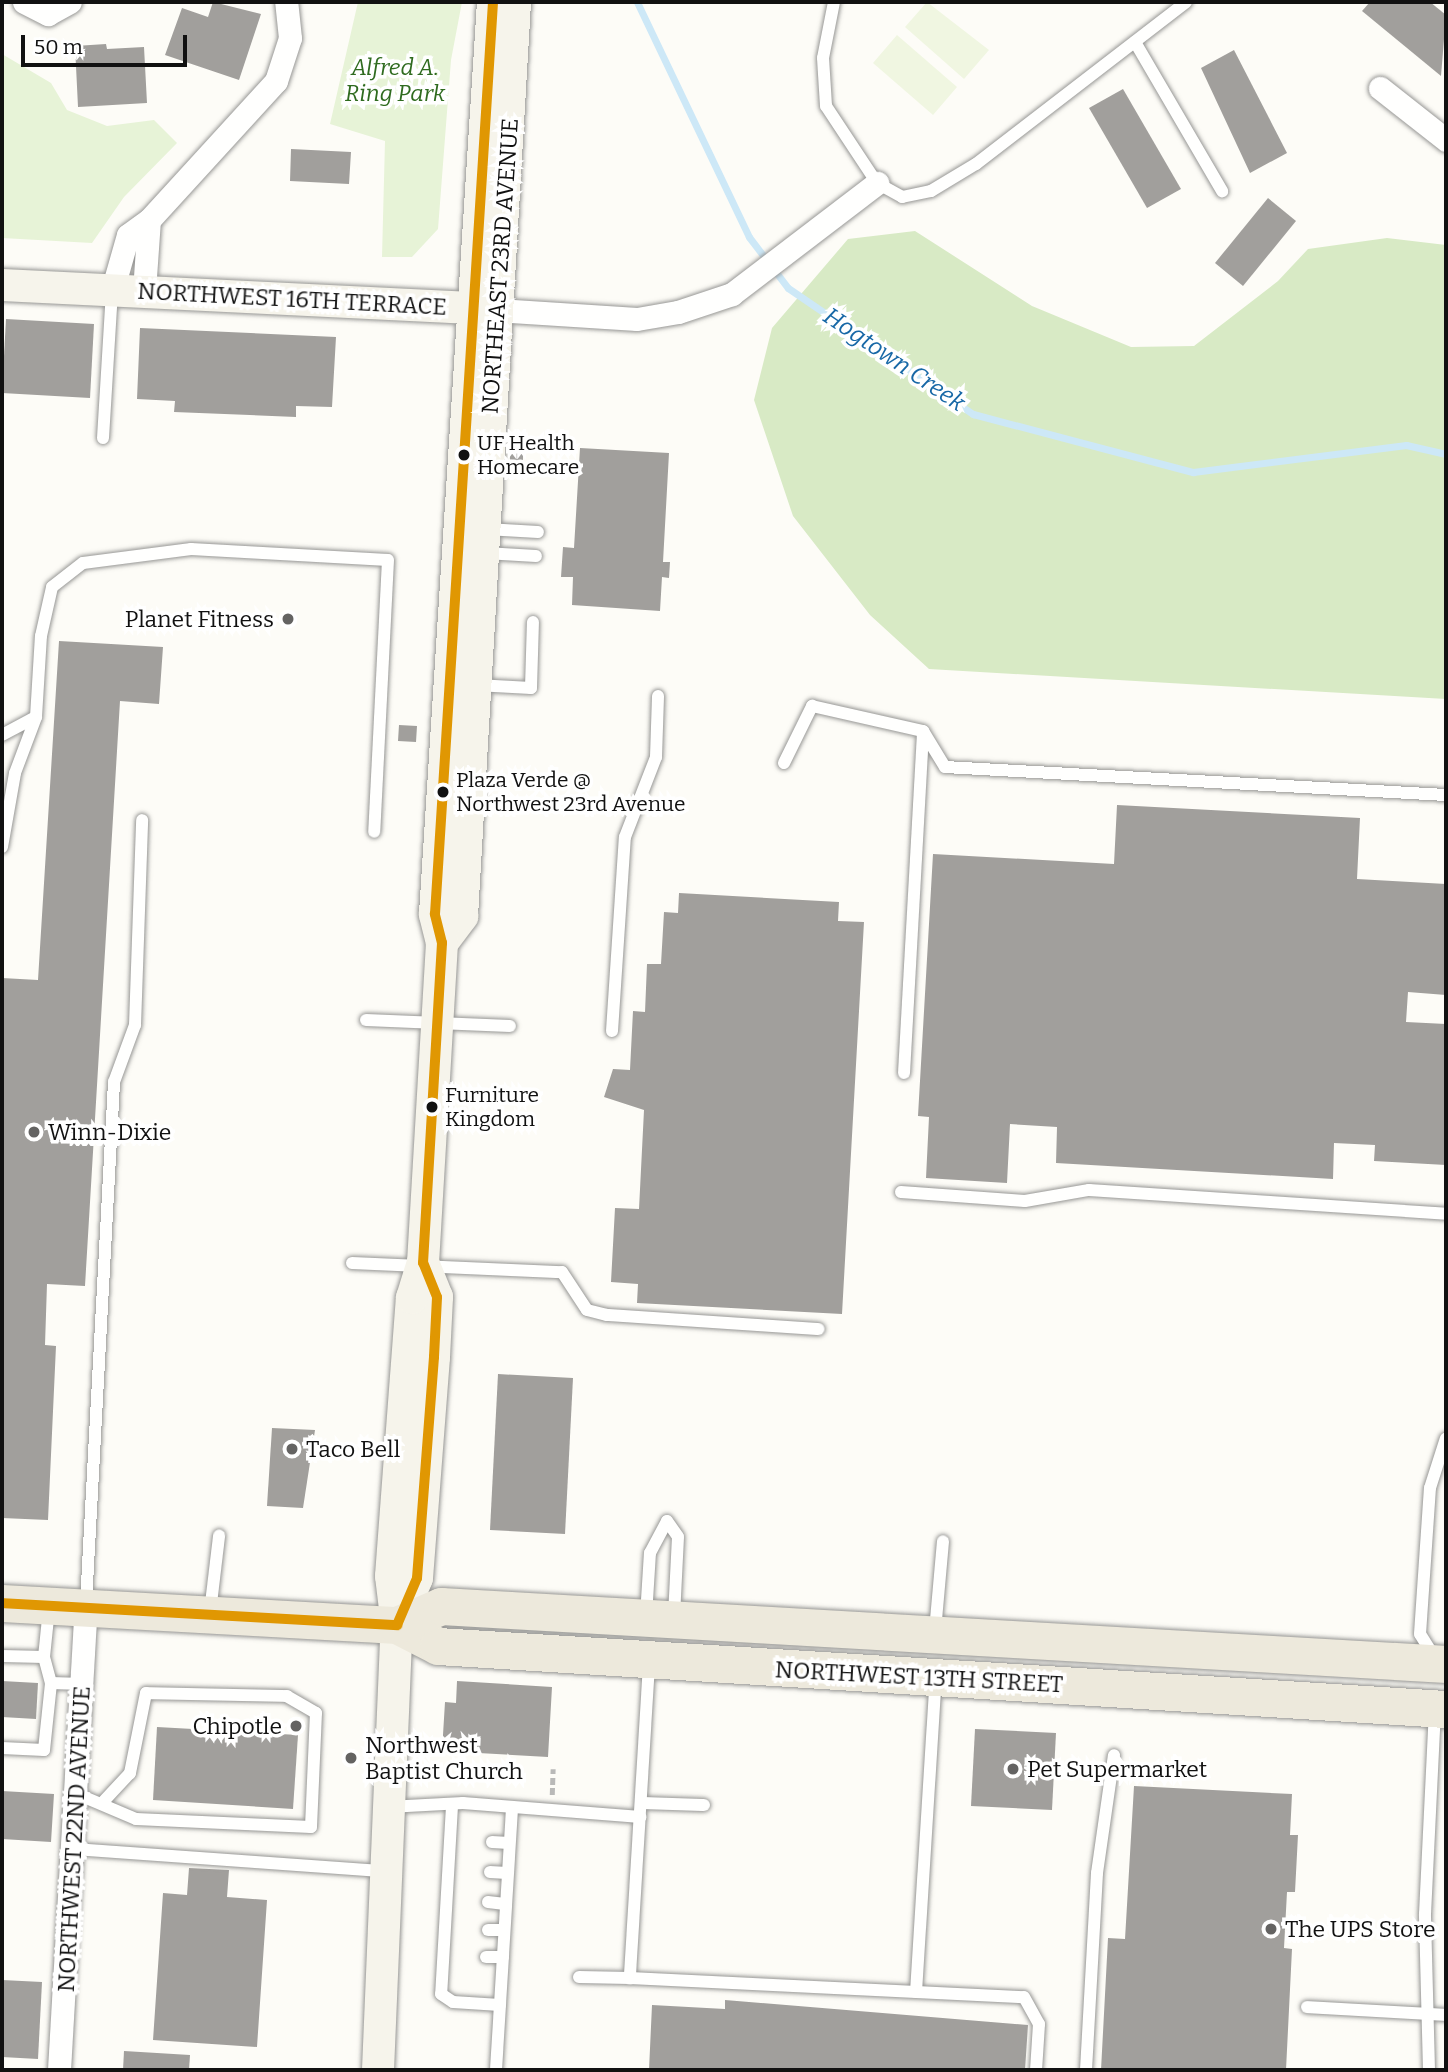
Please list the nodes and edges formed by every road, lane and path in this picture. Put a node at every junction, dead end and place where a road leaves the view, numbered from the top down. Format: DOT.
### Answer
graph roads {
  1 [pos="24,2"];
  2 [pos="70,2"];
  3 [pos="286,2"];
  4 [pos="494,2"];
  5 [pos="515,2"];
  6 [pos="834,2"];
  7 [pos="1180,4"];
  8 [pos="1135,42"];
  9 [pos="1380,88"];
  10 [pos="1446,140"];
  11 [pos="877,183"];
  12 [pos="1222,191"];
  13 [pos="149,220"];
  14 [pos="2,285"];
  15 [pos="112,291"];
  16 [pos="144,292"];
  17 [pos="485,309"];
  18 [pos="103,438"];
  19 [pos="538,532"];
  20 [pos="482,541"];
  21 [pos="536,556"];
  22 [pos="533,622"];
  23 [pos="462,684"];
  24 [pos="658,696"];
  25 [pos="36,717"];
  26 [pos="923,731"];
  27 [pos="2,736"];
  28 [pos="784,763"];
  29 [pos="1446,795"];
  30 [pos="142,820"];
  31 [pos="374,832"];
  32 [pos="2,847"];
  33 [pos="366,1020"];
  34 [pos="438,1023"];
  35 [pos="510,1026"];
  36 [pos="612,1031"];
  37 [pos="904,1073"];
  38 [pos="901,1192"];
  39 [pos="1446,1214"];
  40 [pos="352,1263"];
  41 [pos="423,1263"];
  42 [pos="819,1329"];
  43 [pos="1446,1438"];
  44 [pos="219,1536"];
  45 [pos="943,1541"];
  46 [pos="2,1603"];
  47 [pos="49,1605"];
  48 [pos="86,1607"];
  49 [pos="210,1614"];
  50 [pos="660,1619"];
  51 [pos="397,1625"];
  52 [pos="934,1635"];
  53 [pos="1034,1640"];
  54 [pos="2,1656"];
  55 [pos="44,1657"];
  56 [pos="1443,1657"];
  57 [pos="649,1660"];
  58 [pos="853,1673"];
  59 [pos="936,1678"];
  60 [pos="51,1683"];
  61 [pos="83,1684"];
  62 [pos="1441,1709"];
  63 [pos="2,1748"];
  64 [pos="1114,1755"];
  65 [pos="553,1769"];
  66 [pos="77,1794"];
  67 [pos="552,1795"];
  68 [pos="102,1802"];
  69 [pos="704,1805"];
  70 [pos="452,1806"];
  71 [pos="387,1807"];
  72 [pos="512,1807"];
  73 [pos="641,1810"];
  74 [pos="492,1842"];
  75 [pos="509,1843"];
  76 [pos="74,1849"];
  77 [pos="384,1871"];
  78 [pos="490,1872"];
  79 [pos="507,1873"];
  80 [pos="488,1902"];
  81 [pos="505,1904"];
  82 [pos="488,1930"];
  83 [pos="504,1930"];
  84 [pos="486,1957"];
  85 [pos="503,1958"];
  86 [pos="579,1977"];
  87 [pos="631,1978"];
  88 [pos="916,1992"];
  89 [pos="500,2005"];
  90 [pos="1307,2007"];
  91 [pos="1432,2014"];
  92 [pos="1446,2015"];
  93 [pos="59,2070"];
  94 [pos="378,2070"];
  95 [pos="496,2070"];
  96 [pos="1036,2070"];
  97 [pos="1086,2070"];
  98 [pos="1429,2070"];
  1 -- 2 [label="street"];
  3 -- 13 [label="street"];
  4 -- 17 [label="street, NORTHEAST 23RD AVENUE"];
  5 -- 17 [label="street, NORTHEAST 23RD AVENUE"];
  6 -- 11 [label="lane"];
  7 -- 8 [label="lane"];
  8 -- 11 [label="lane"];
  8 -- 12 [label="lane"];
  9 -- 10 [label="street"];
  11 -- 17 [label="street, NORTHWEST 16TH TERRACE"];
  13 -- 15 [label="street"];
  13 -- 16 [label="street"];
  14 -- 15 [label="street, NORTHWEST 16TH TERRACE"];
  15 -- 16 [label="street, NORTHWEST 16TH TERRACE"];
  15 -- 18 [label="lane"];
  16 -- 17 [label="street, NORTHWEST 16TH TERRACE"];
  17 -- 20 [label="street, NORTHEAST 23RD AVENUE"];
  17 -- 23 [label="street, NORTHEAST 23RD AVENUE"];
  19 -- 20 [label="lane"];
  20 -- 21 [label="lane"];
  20 -- 23 [label="street, NORTHEAST 23RD AVENUE"];
  22 -- 23 [label="lane"];
  23 -- 34 [label="street, NORTHEAST 23RD AVENUE"];
  24 -- 36 [label="lane"];
  25 -- 27 [label="lane"];
  25 -- 31 [label="lane"];
  25 -- 32 [label="lane"];
  26 -- 28 [label="lane"];
  26 -- 29 [label="lane"];
  26 -- 37 [label="lane"];
  30 -- 48 [label="lane"];
  33 -- 34 [label="lane"];
  34 -- 35 [label="lane"];
  34 -- 41 [label="street, NORTHEAST 23RD AVENUE"];
  38 -- 39 [label="lane"];
  40 -- 41 [label="lane"];
  41 -- 42 [label="lane"];
  41 -- 51 [label="street"];
  41 -- 51 [label="street, NORTHEAST 23RD AVENUE"];
  43 -- 56 [label="lane"];
  44 -- 49 [label="lane"];
  45 -- 52 [label="lane"];
  46 -- 47 [label="main road, NORTHWEST 13TH STREET"];
  47 -- 48 [label="main road, NORTHWEST 13TH STREET"];
  47 -- 55 [label="lane"];
  48 -- 49 [label="main road, NORTHWEST 13TH STREET"];
  48 -- 61 [label="street, NORTHWEST 22ND AVENUE"];
  49 -- 51 [label="main road, NORTHWEST 13TH STREET"];
  50 -- 50 [label="lane"];
  50 -- 51 [label="main road, NORTHWEST 13TH STREET"];
  50 -- 52 [label="main road, NORTHWEST 13TH STREET"];
  51 -- 57 [label="main road, NORTHWEST 13TH STREET"];
  51 -- 71 [label="street"];
  52 -- 53 [label="main road, NORTHWEST 13TH STREET"];
  52 -- 58 [label="main road"];
  53 -- 56 [label="main road, NORTHWEST 13TH STREET"];
  53 -- 59 [label="main road"];
  54 -- 55 [label="lane"];
  55 -- 60 [label="lane"];
  56 -- 62 [label="main road"];
  57 -- 58 [label="main road, NORTHWEST 13TH STREET"];
  57 -- 73 [label="lane"];
  58 -- 59 [label="main road, NORTHWEST 13TH STREET"];
  59 -- 62 [label="main road, NORTHWEST 13TH STREET"];
  59 -- 88 [label="lane"];
  60 -- 61 [label="lane"];
  60 -- 63 [label="lane"];
  61 -- 66 [label="street, NORTHWEST 22ND AVENUE"];
  62 -- 91 [label="lane"];
  64 -- 97 [label="lane"];
  65 -- 67 [label="path"];
  66 -- 68 [label="lane"];
  66 -- 76 [label="street, NORTHWEST 22ND AVENUE"];
  68 -- 68 [label="lane"];
  69 -- 73 [label="lane"];
  70 -- 71 [label="lane"];
  70 -- 72 [label="lane"];
  70 -- 89 [label="lane"];
  71 -- 77 [label="street"];
  72 -- 73 [label="lane"];
  72 -- 75 [label="lane"];
  73 -- 87 [label="lane"];
  74 -- 75 [label="lane"];
  75 -- 79 [label="lane"];
  76 -- 77 [label="lane"];
  76 -- 93 [label="street, NORTHWEST 22ND AVENUE"];
  77 -- 94 [label="street"];
  78 -- 79 [label="lane"];
  79 -- 81 [label="lane"];
  80 -- 81 [label="lane"];
  81 -- 83 [label="lane"];
  82 -- 83 [label="lane"];
  83 -- 85 [label="lane"];
  84 -- 85 [label="lane"];
  85 -- 89 [label="lane"];
  86 -- 87 [label="lane"];
  87 -- 88 [label="lane"];
  88 -- 96 [label="lane"];
  89 -- 95 [label="lane"];
  90 -- 91 [label="lane"];
  91 -- 92 [label="lane"];
  91 -- 98 [label="lane"];
}
